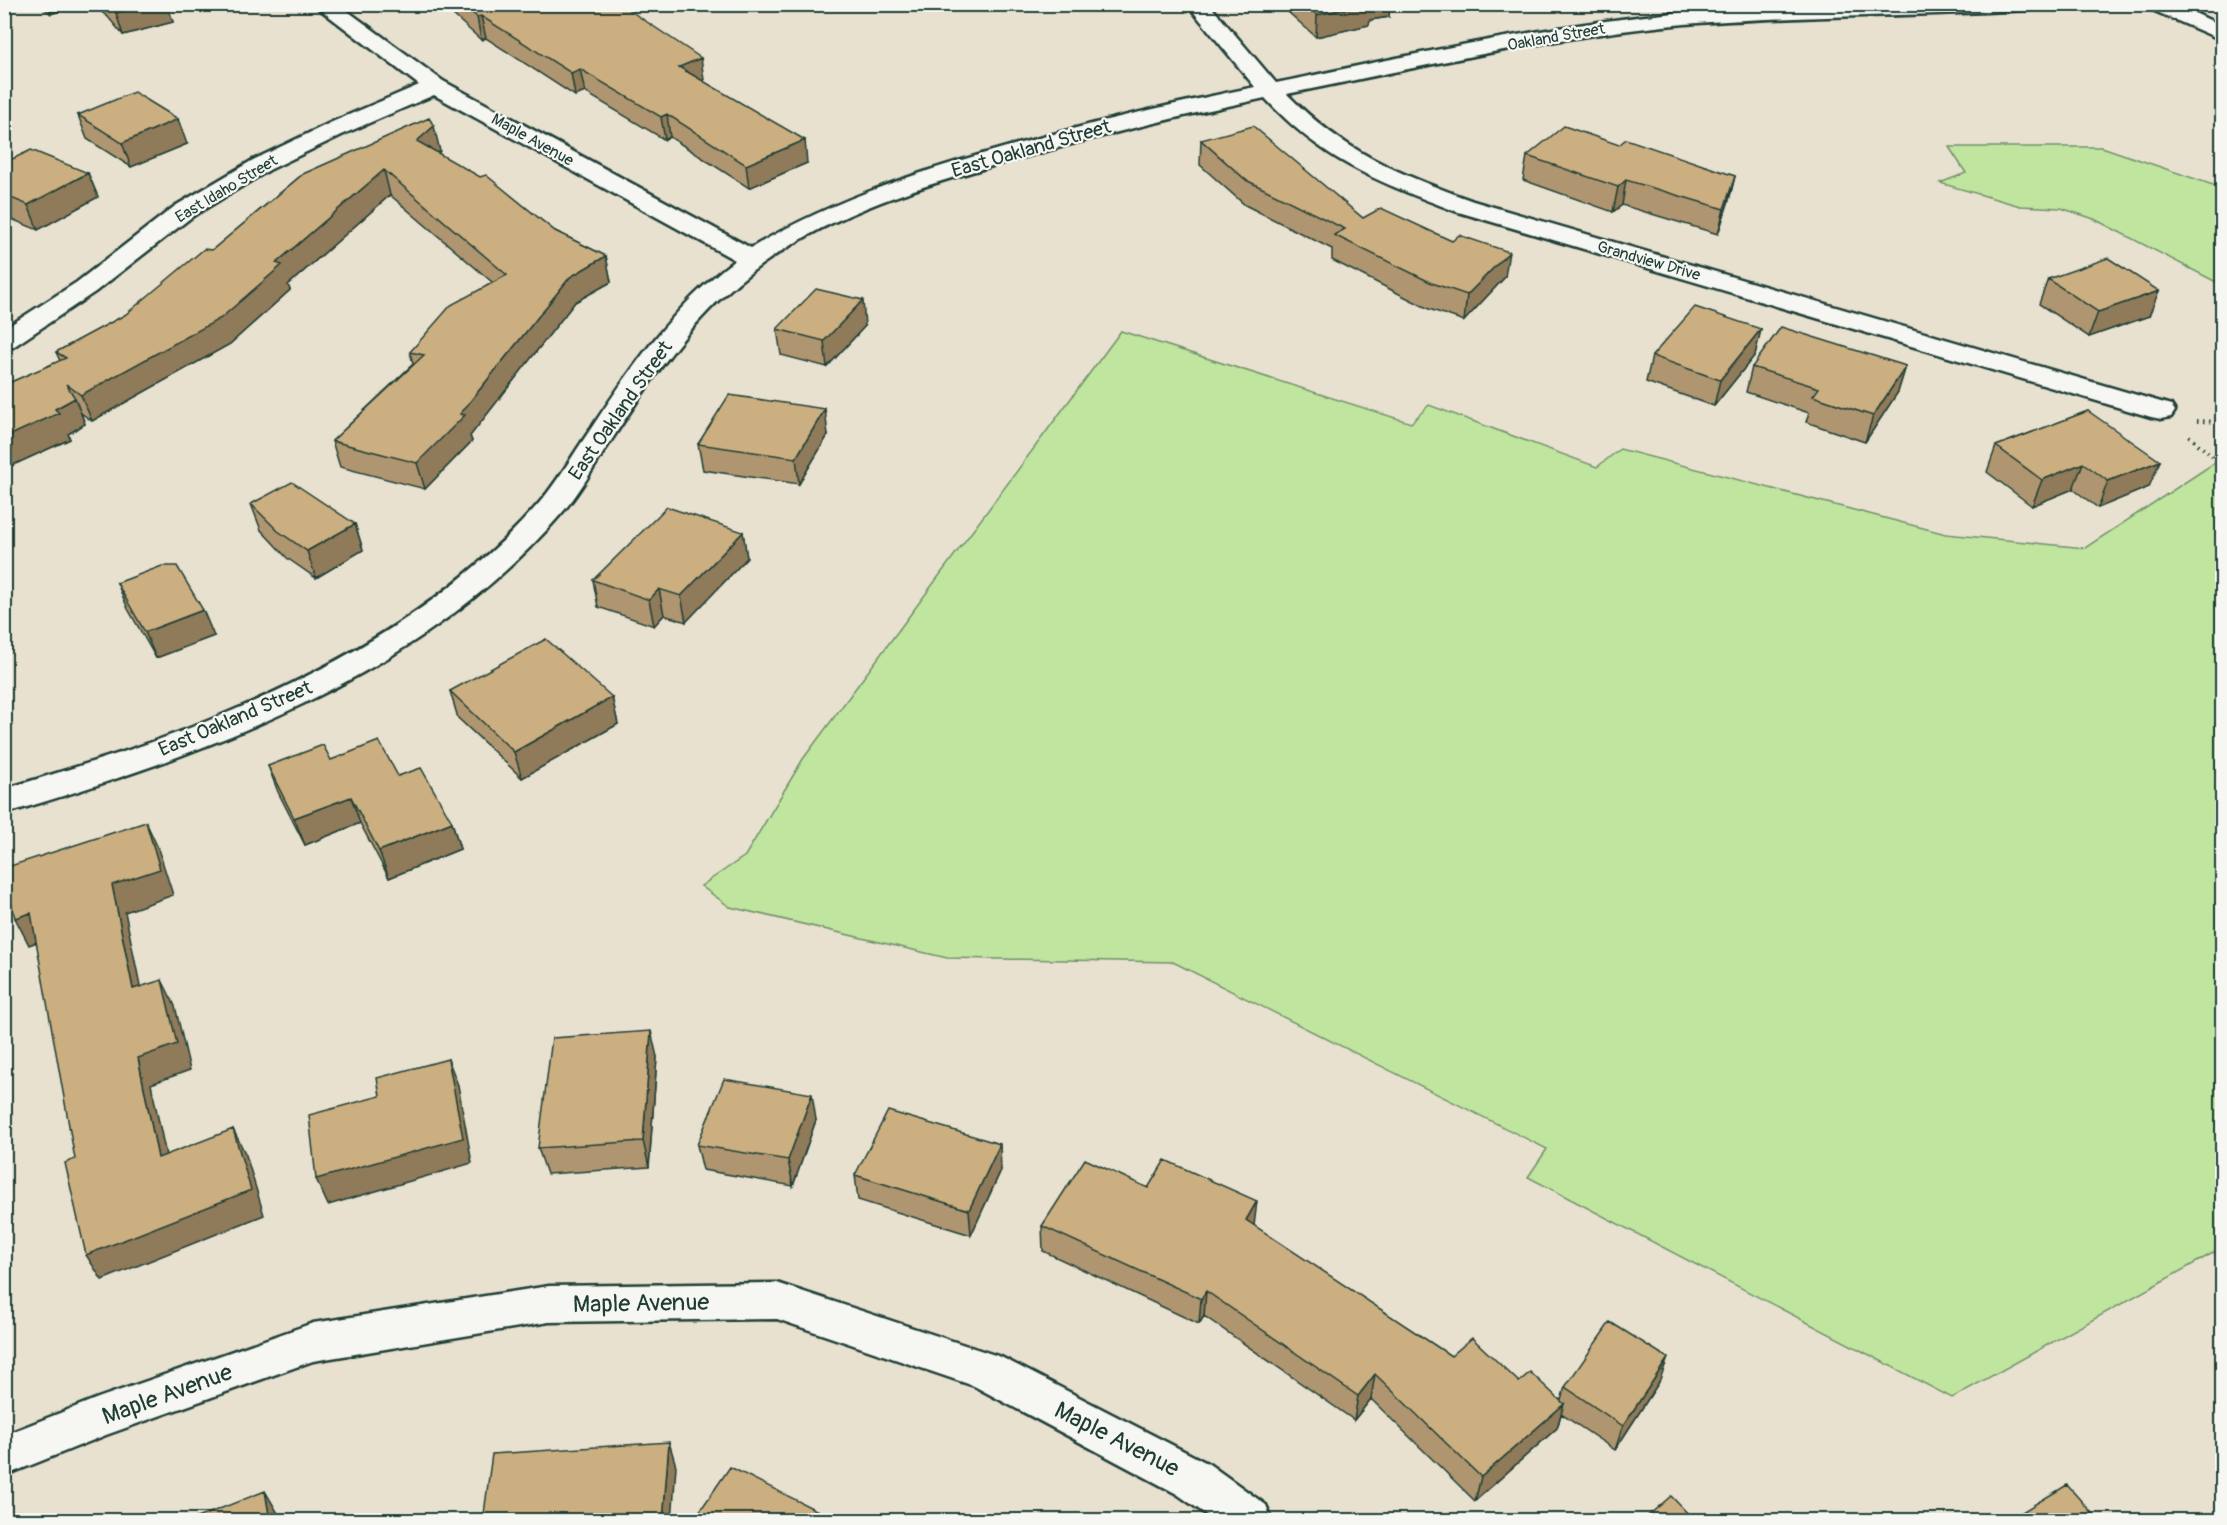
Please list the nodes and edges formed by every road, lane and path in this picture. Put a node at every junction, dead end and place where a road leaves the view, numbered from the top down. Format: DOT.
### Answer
graph roads {
  1 [pos="323,4"];
  2 [pos="1197,4"];
  3 [pos="2026,4"];
  4 [pos="2158,4"];
  5 [pos="2223,34"];
  6 [pos="435,86"];
  7 [pos="1269,90"];
  8 [pos="752,259"];
  9 [pos="4,341"];
  10 [pos="2161,411"];
  11 [pos="2223,465"];
  12 [pos="4,802"];
  13 [pos="4,1456"];
  14 [pos="1250,1521"];
  1 -- 6 [label="street, Maple Avenue"];
  2 -- 7 [label="street, Grandview Drive"];
  3 -- 7 [label="street, Oakland Street"];
  4 -- 5 [label="street"];
  6 -- 8 [label="street, Maple Avenue"];
  6 -- 9 [label="street, East Idaho Street"];
  7 -- 8 [label="street, East Oakland Street"];
  7 -- 10 [label="street, Grandview Drive"];
  8 -- 12 [label="street, East Oakland Street"];
  10 -- 11 [label="path"];
  13 -- 14 [label="street, Maple Avenue"];
}
